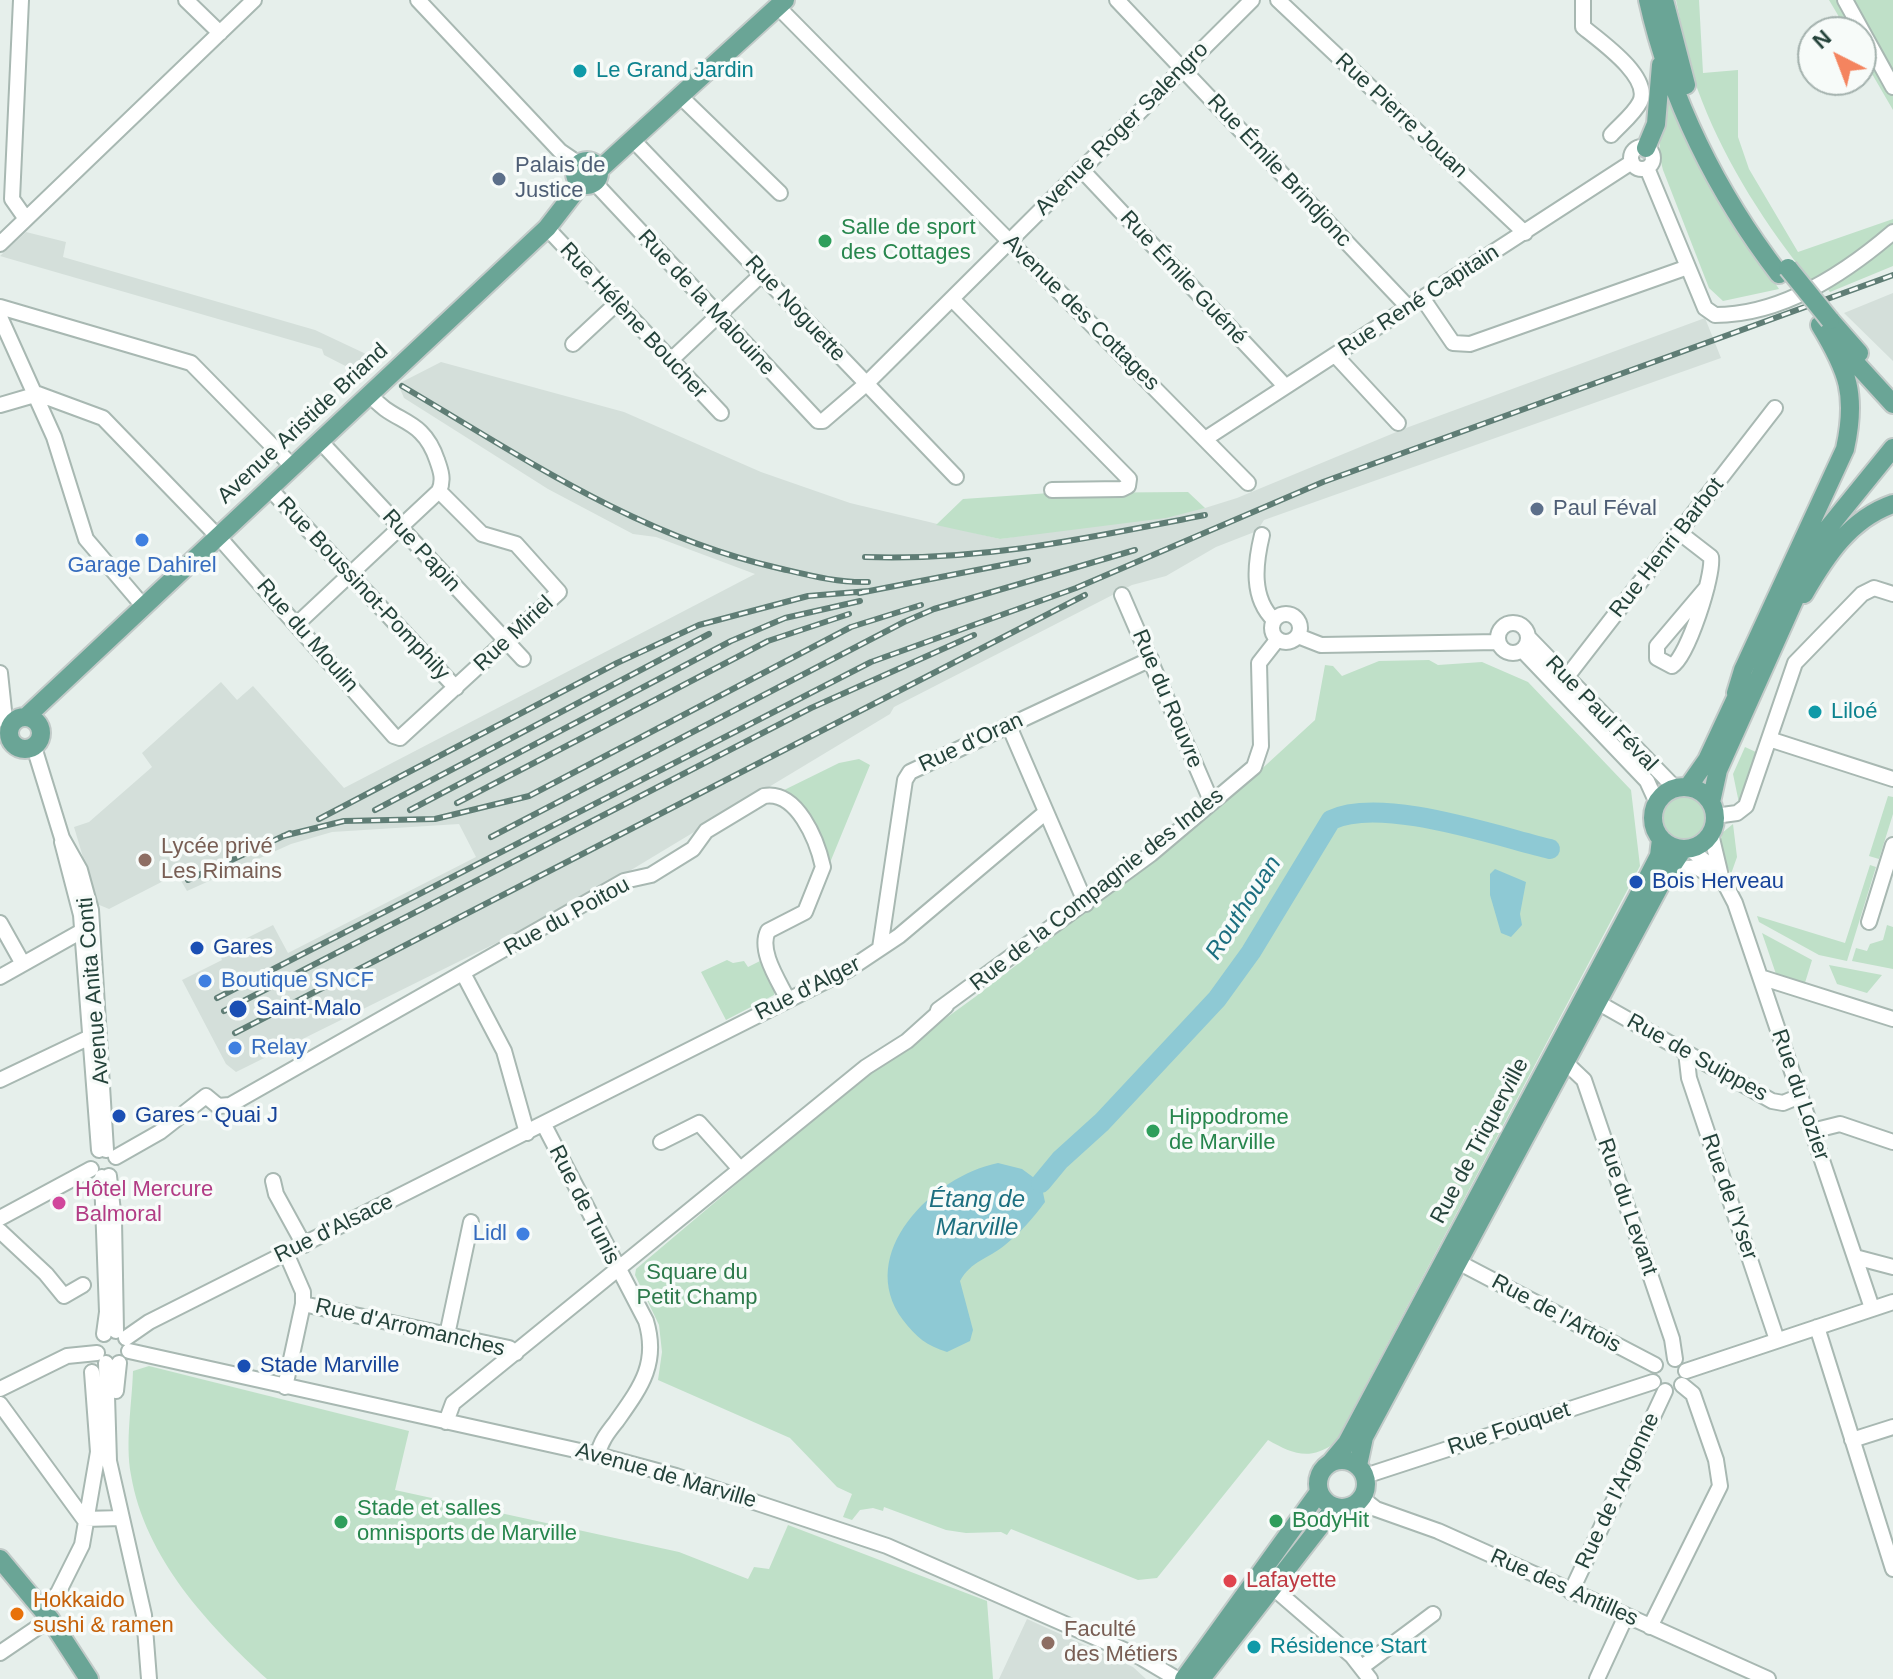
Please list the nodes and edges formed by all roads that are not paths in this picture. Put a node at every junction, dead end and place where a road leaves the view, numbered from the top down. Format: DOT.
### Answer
graph roads {
  1 [pos="21,0"];
  2 [pos="186,0"];
  3 [pos="254,0"];
  4 [pos="418,0"];
  5 [pos="1117,0"];
  6 [pos="1252,0"];
  7 [pos="1278,0"];
  8 [pos="1583,0"];
  9 [pos="1648,0"];
  10 [pos="1664,0"];
  11 [pos="1845,0"];
  12 [pos="781,3"];
  13 [pos="220,33"];
  14 [pos="1661,46"];
  15 [pos="1183,69"];
  16 [pos="1893,87"];
  17 [pos="681,97"];
  18 [pos="1611,135"];
  19 [pos="634,141"];
  20 [pos="1646,148"];
  21 [pos="1632,162"];
  22 [pos="579,164"];
  23 [pos="1647,168"];
  24 [pos="1081,169"];
  25 [pos="591,179"];
  26 [pos="780,193"];
  27 [pos="26,219"];
  28 [pos="547,228"];
  29 [pos="1893,232"];
  30 [pos="1525,233"];
  31 [pos="1009,241"];
  32 [pos="0,244"];
  33 [pos="1688,267"];
  34 [pos="1784,271"];
  35 [pos="762,274"];
  36 [pos="952,299"];
  37 [pos="1423,299"];
  38 [pos="617,303"];
  39 [pos="0,307"];
  40 [pos="1408,307"];
  41 [pos="0,317"];
  42 [pos="718,317"];
  43 [pos="1825,322"];
  44 [pos="573,344"];
  45 [pos="1335,355"];
  46 [pos="671,360"];
  47 [pos="866,384"];
  48 [pos="1285,386"];
  49 [pos="1893,390"];
  50 [pos="38,394"];
  51 [pos="370,394"];
  52 [pos="1893,404"];
  53 [pos="0,405"];
  54 [pos="1775,408"];
  55 [pos="721,413"];
  56 [pos="818,421"];
  57 [pos="1398,423"];
  58 [pos="1205,439"];
  59 [pos="320,441"];
  60 [pos="1893,448"];
  61 [pos="1893,456"];
  62 [pos="293,467"];
  63 [pos="956,477"];
  64 [pos="1248,483"];
  65 [pos="270,489"];
  66 [pos="1052,490"];
  67 [pos="439,491"];
  68 [pos="1893,504"];
  69 [pos="399,528"];
  70 [pos="1680,533"];
  71 [pos="1262,535"];
  72 [pos="218,537"];
  73 [pos="349,575"];
  74 [pos="1707,587"];
  75 [pos="1893,594"];
  76 [pos="1122,595"];
  77 [pos="144,607"];
  78 [pos="1274,620"];
  79 [pos="297,624"];
  80 [pos="1298,636"];
  81 [pos="1277,640"];
  82 [pos="506,641"];
  83 [pos="1498,642"];
  84 [pos="1525,644"];
  85 [pos="1771,652"];
  86 [pos="523,659"];
  87 [pos="1151,659"];
  88 [pos="0,673"];
  89 [pos="1563,682"];
  90 [pos="456,688"];
  91 [pos="1736,693"];
  92 [pos="1009,726"];
  93 [pos="18,730"];
  94 [pos="394,736"];
  95 [pos="1769,739"];
  96 [pos="34,747"];
  97 [pos="1893,779"];
  98 [pos="1682,787"];
  99 [pos="1212,803"];
  100 [pos="1657,803"];
  101 [pos="1046,812"];
  102 [pos="1712,817"];
  103 [pos="1661,839"];
  104 [pos="1893,845"];
  105 [pos="1687,849"];
  106 [pos="1667,871"];
  107 [pos="1723,880"];
  108 [pos="1086,904"];
  109 [pos="1869,922"];
  110 [pos="0,923"];
  111 [pos="87,929"];
  112 [pos="880,948"];
  113 [pos="23,964"];
  114 [pos="464,975"];
  115 [pos="0,977"];
  116 [pos="1760,977"];
  117 [pos="788,1000"];
  118 [pos="1597,1002"];
  119 [pos="1893,1019"];
  120 [pos="88,1038"];
  121 [pos="1686,1052"];
  122 [pos="1565,1062"];
  123 [pos="0,1080"];
  124 [pos="1800,1096"];
  125 [pos="544,1125"];
  126 [pos="1812,1131"];
  127 [pos="527,1133"];
  128 [pos="661,1142"];
  129 [pos="1893,1142"];
  130 [pos="107,1152"];
  131 [pos="740,1169"];
  132 [pos="101,1174"];
  133 [pos="273,1181"];
  134 [pos="0,1218"];
  135 [pos="471,1222"];
  136 [pos="0,1231"];
  137 [pos="304,1245"];
  138 [pos="286,1253"];
  139 [pos="1855,1257"];
  140 [pos="1458,1262"];
  141 [pos="1893,1267"];
  142 [pos="618,1271"];
  143 [pos="83,1285"];
  144 [pos="1893,1302"];
  145 [pos="303,1304"];
  146 [pos="1872,1308"];
  147 [pos="1817,1327"];
  148 [pos="447,1335"];
  149 [pos="119,1338"];
  150 [pos="1777,1340"];
  151 [pos="516,1353"];
  152 [pos="1675,1359"];
  153 [pos="107,1360"];
  154 [pos="1655,1365"];
  155 [pos="92,1372"];
  156 [pos="1684,1378"];
  157 [pos="285,1387"];
  158 [pos="1659,1387"];
  159 [pos="0,1389"];
  160 [pos="0,1404"];
  161 [pos="446,1422"];
  162 [pos="1893,1427"];
  163 [pos="1852,1440"];
  164 [pos="598,1455"];
  165 [pos="1332,1461"];
  166 [pos="1362,1470"];
  167 [pos="1319,1492"];
  168 [pos="1362,1498"];
  169 [pos="1335,1507"];
  170 [pos="122,1518"];
  171 [pos="84,1519"];
  172 [pos="0,1559"];
  173 [pos="1893,1569"];
  174 [pos="1271,1586"];
  175 [pos="1571,1592"];
  176 [pos="47,1614"];
  177 [pos="1433,1614"];
  178 [pos="1626,1616"];
  179 [pos="1650,1627"];
  180 [pos="0,1653"];
  181 [pos="1366,1673"];
  182 [pos="89,1679"];
  183 [pos="149,1679"];
  184 [pos="159,1679"];
  185 [pos="1177,1679"];
  186 [pos="1184,1679"];
  187 [pos="1201,1679"];
  188 [pos="1597,1679"];
  189 [pos="1768,1679"];
  1 -- 27 [label="street"];
  2 -- 13 [label="street"];
  3 -- 13 [label="street"];
  4 -- 22 [label="street"];
  5 -- 15 [label="street, Rue Émile Brindjonc"];
  6 -- 15 [label="street, Avenue Roger Salengro"];
  7 -- 30 [label="street, Rue Pierre Jouan"];
  8 -- 18 [label="street"];
  9 -- 14 [label="main road"];
  10 -- 34 [label="main road"];
  11 -- 16 [label="street"];
  12 -- 17 [label="main road, Avenue Aristide Briand"];
  12 -- 31 [label="street, Avenue des Cottages"];
  13 -- 27 [label="street"];
  14 -- 20 [label="main road"];
  14 -- 34 [label="main road"];
  15 -- 24 [label="street, Avenue Roger Salengro"];
  15 -- 40 [label="street, Rue Émile Brindjonc"];
  17 -- 19 [label="main road, Avenue Aristide Briand"];
  17 -- 26 [label="street"];
  19 -- 25 [label="main road, Avenue Aristide Briand"];
  19 -- 35 [label="street, Rue Noguette"];
  20 -- 21 [label="street"];
  20 -- 23 [label="street"];
  21 -- 23 [label="street"];
  21 -- 30 [label="street, Rue René Capitain"];
  22 -- 25 [label="main road"];
  23 -- 33 [label="street"];
  24 -- 31 [label="street, Avenue Roger Salengro"];
  24 -- 48 [label="street, Rue Émile Guéné"];
  25 -- 28 [label="main road, Avenue Aristide Briand"];
  25 -- 42 [label="street, Rue de la Malouine"];
  27 -- 32 [label="street"];
  28 -- 38 [label="street, Rue Hélène Boucher"];
  28 -- 51 [label="main road, Avenue Aristide Briand"];
  29 -- 33 [label="street"];
  30 -- 37 [label="street, Rue René Capitain"];
  31 -- 36 [label="street, Avenue Roger Salengro"];
  31 -- 58 [label="street, Avenue des Cottages"];
  33 -- 37 [label="street"];
  34 -- 43 [label="main road"];
  35 -- 42 [label="street"];
  35 -- 47 [label="street, Rue Noguette"];
  36 -- 47 [label="street, Avenue Roger Salengro"];
  36 -- 66 [label="street"];
  37 -- 40 [label="street, Rue René Capitain"];
  38 -- 44 [label="street"];
  38 -- 46 [label="street, Rue Hélène Boucher"];
  39 -- 62 [label="street"];
  40 -- 45 [label="street, Rue René Capitain"];
  41 -- 50 [label="street"];
  42 -- 46 [label="street"];
  42 -- 56 [label="street, Rue de la Malouine"];
  43 -- 49 [label="main road"];
  43 -- 52 [label="main road"];
  43 -- 91 [label="main road"];
  45 -- 48 [label="street, Rue René Capitain"];
  45 -- 57 [label="street"];
  46 -- 55 [label="street, Rue Hélène Boucher"];
  47 -- 56 [label="street, Avenue Roger Salengro"];
  47 -- 63 [label="street, Rue Noguette"];
  48 -- 58 [label="street, Rue René Capitain"];
  50 -- 53 [label="street"];
  50 -- 72 [label="street, Rue du Moulin"];
  50 -- 77 [label="street"];
  51 -- 59 [label="main road, Avenue Aristide Briand"];
  51 -- 67 [label="street"];
  54 -- 70 [label="street, Rue Henri Barbot"];
  58 -- 64 [label="street, Avenue des Cottages"];
  59 -- 62 [label="main road, Avenue Aristide Briand"];
  59 -- 69 [label="street, Rue Papin"];
  60 -- 91 [label="main road"];
  61 -- 85 [label="main road"];
  62 -- 65 [label="main road, Avenue Aristide Briand"];
  65 -- 72 [label="main road, Avenue Aristide Briand"];
  65 -- 73 [label="street, Rue Boussinot-Pomphily"];
  67 -- 69 [label="street"];
  67 -- 82 [label="street, Rue Miriel"];
  68 -- 85 [label="main road"];
  69 -- 73 [label="street"];
  69 -- 82 [label="street, Rue Papin"];
  70 -- 74 [label="street"];
  70 -- 89 [label="street, Rue Henri Barbot"];
  71 -- 78 [label="street"];
  72 -- 77 [label="main road, Avenue Aristide Briand"];
  72 -- 79 [label="street, Rue du Moulin"];
  73 -- 79 [label="street"];
  73 -- 90 [label="street, Rue Boussinot-Pomphily"];
  74 -- 74 [label="street"];
  75 -- 95 [label="street"];
  76 -- 87 [label="street, Rue du Rouvre"];
  77 -- 93 [label="main road, Avenue Aristide Briand"];
  78 -- 80 [label="street"];
  78 -- 81 [label="street"];
  79 -- 94 [label="street, Rue du Moulin"];
  80 -- 81 [label="street"];
  80 -- 83 [label="street"];
  81 -- 99 [label="street, Rue de la Compagnie des Indes"];
  82 -- 86 [label="street, Rue Papin"];
  82 -- 90 [label="street, Rue Miriel"];
  83 -- 84 [label="street"];
  83 -- 84 [label="street"];
  84 -- 89 [label="street, Rue Paul Féval"];
  85 -- 102 [label="main road"];
  87 -- 92 [label="street, Rue d'Oran"];
  87 -- 99 [label="street, Rue du Rouvre"];
  88 -- 93 [label="street"];
  89 -- 98 [label="street, Rue Paul Féval"];
  89 -- 100 [label="street, Rue Paul Féval"];
  90 -- 94 [label="street, Rue Miriel"];
  91 -- 98 [label="main road"];
  92 -- 101 [label="street"];
  92 -- 112 [label="street, Rue d'Oran"];
  93 -- 96 [label="main road"];
  95 -- 97 [label="street"];
  95 -- 102 [label="street"];
  96 -- 111 [label="street, Avenue Anita Conti"];
  98 -- 100 [label="main road"];
  98 -- 102 [label="main road"];
  99 -- 108 [label="street, Rue de la Compagnie des Indes"];
  100 -- 103 [label="main road"];
  101 -- 108 [label="street"];
  101 -- 112 [label="street, Rue d'Alger"];
  102 -- 105 [label="main road"];
  102 -- 107 [label="street, Rue du Lozier"];
  103 -- 105 [label="main road"];
  103 -- 165 [label="main road, Rue de Triquerville"];
  104 -- 109 [label="street"];
  105 -- 106 [label="main road, Rue de Triquerville"];
  105 -- 107 [label="street, Rue du Lozier"];
  106 -- 107 [label="street"];
  106 -- 118 [label="main road, Rue de Triquerville"];
  107 -- 116 [label="street, Rue du Lozier"];
  108 -- 131 [label="street, Rue de la Compagnie des Indes"];
  110 -- 113 [label="street"];
  111 -- 113 [label="street"];
  111 -- 120 [label="street, Avenue Anita Conti"];
  111 -- 130 [label="street, Avenue Anita Conti"];
  112 -- 117 [label="street, Rue d'Alger"];
  113 -- 115 [label="street"];
  114 -- 117 [label="street, Rue du Poitou"];
  114 -- 127 [label="street"];
  114 -- 130 [label="street"];
  116 -- 119 [label="street"];
  116 -- 124 [label="street, Rue du Lozier"];
  117 -- 125 [label="street, Rue d'Alger"];
  118 -- 121 [label="street, Rue de Suippes"];
  118 -- 122 [label="main road, Rue de Triquerville"];
  120 -- 123 [label="street"];
  120 -- 130 [label="street, Avenue Anita Conti"];
  121 -- 124 [label="street, Rue de Suippes"];
  121 -- 150 [label="street, Rue de l'Yser"];
  122 -- 140 [label="main road, Rue de Triquerville"];
  122 -- 152 [label="street, Rue du Levant"];
  124 -- 126 [label="street, Rue du Lozier"];
  125 -- 127 [label="street, Rue d'Alsace"];
  125 -- 142 [label="street, Rue de Tunis"];
  126 -- 129 [label="street"];
  126 -- 139 [label="street, Rue du Lozier"];
  127 -- 137 [label="street, Rue d'Alsace"];
  128 -- 131 [label="street"];
  130 -- 132 [label="street"];
  130 -- 132 [label="street"];
  131 -- 142 [label="street, Rue de la Compagnie des Indes"];
  132 -- 134 [label="street"];
  132 -- 149 [label="street"];
  133 -- 137 [label="street"];
  135 -- 148 [label="street"];
  136 -- 143 [label="street"];
  137 -- 138 [label="street, Rue d'Alsace"];
  138 -- 145 [label="street"];
  138 -- 149 [label="street, Rue d'Alsace"];
  139 -- 141 [label="street"];
  139 -- 146 [label="street, Rue du Lozier"];
  140 -- 154 [label="street, Rue de l'Artois"];
  140 -- 166 [label="main road, Rue de Triquerville"];
  142 -- 151 [label="street, Rue de la Compagnie des Indes"];
  142 -- 164 [label="street, Rue de Tunis"];
  144 -- 146 [label="street, Rue Fouquet"];
  145 -- 148 [label="street, Rue d'Arromanches"];
  145 -- 157 [label="street"];
  146 -- 147 [label="street, Rue Fouquet"];
  147 -- 150 [label="street, Rue Fouquet"];
  147 -- 163 [label="street"];
  148 -- 151 [label="street, Rue d'Arromanches"];
  149 -- 153 [label="street, Rue d'Alsace"];
  149 -- 153 [label="street"];
  149 -- 157 [label="street, Avenue de Marville"];
  150 -- 156 [label="street, Rue Fouquet"];
  151 -- 161 [label="street, Rue de la Compagnie des Indes"];
  152 -- 154 [label="street"];
  152 -- 156 [label="street"];
  153 -- 159 [label="street"];
  153 -- 170 [label="street"];
  153 -- 184 [label="street"];
  154 -- 158 [label="street, Rue de l'Argonne"];
  155 -- 171 [label="street"];
  156 -- 158 [label="street, Rue Fouquet"];
  156 -- 179 [label="street"];
  157 -- 161 [label="street, Avenue de Marville"];
  158 -- 166 [label="street, Rue Fouquet"];
  158 -- 175 [label="street, Rue de l'Argonne"];
  160 -- 171 [label="street"];
  161 -- 164 [label="street, Avenue de Marville"];
  162 -- 163 [label="street"];
  163 -- 173 [label="street"];
  164 -- 185 [label="street, Avenue de Marville"];
  165 -- 166 [label="main road"];
  165 -- 167 [label="main road"];
  166 -- 168 [label="main road"];
  167 -- 169 [label="main road"];
  167 -- 186 [label="main road"];
  168 -- 169 [label="main road"];
  168 -- 175 [label="street, Rue des Antilles"];
  169 -- 174 [label="main road"];
  170 -- 171 [label="street"];
  170 -- 183 [label="street"];
  171 -- 176 [label="street"];
  172 -- 176 [label="main road"];
  174 -- 181 [label="street"];
  174 -- 187 [label="main road"];
  175 -- 178 [label="street, Rue des Antilles"];
  176 -- 180 [label="street"];
  176 -- 182 [label="main road"];
  177 -- 181 [label="street"];
  178 -- 179 [label="street, Rue des Antilles"];
  178 -- 188 [label="street"];
  179 -- 189 [label="street, Rue des Antilles"];
}
